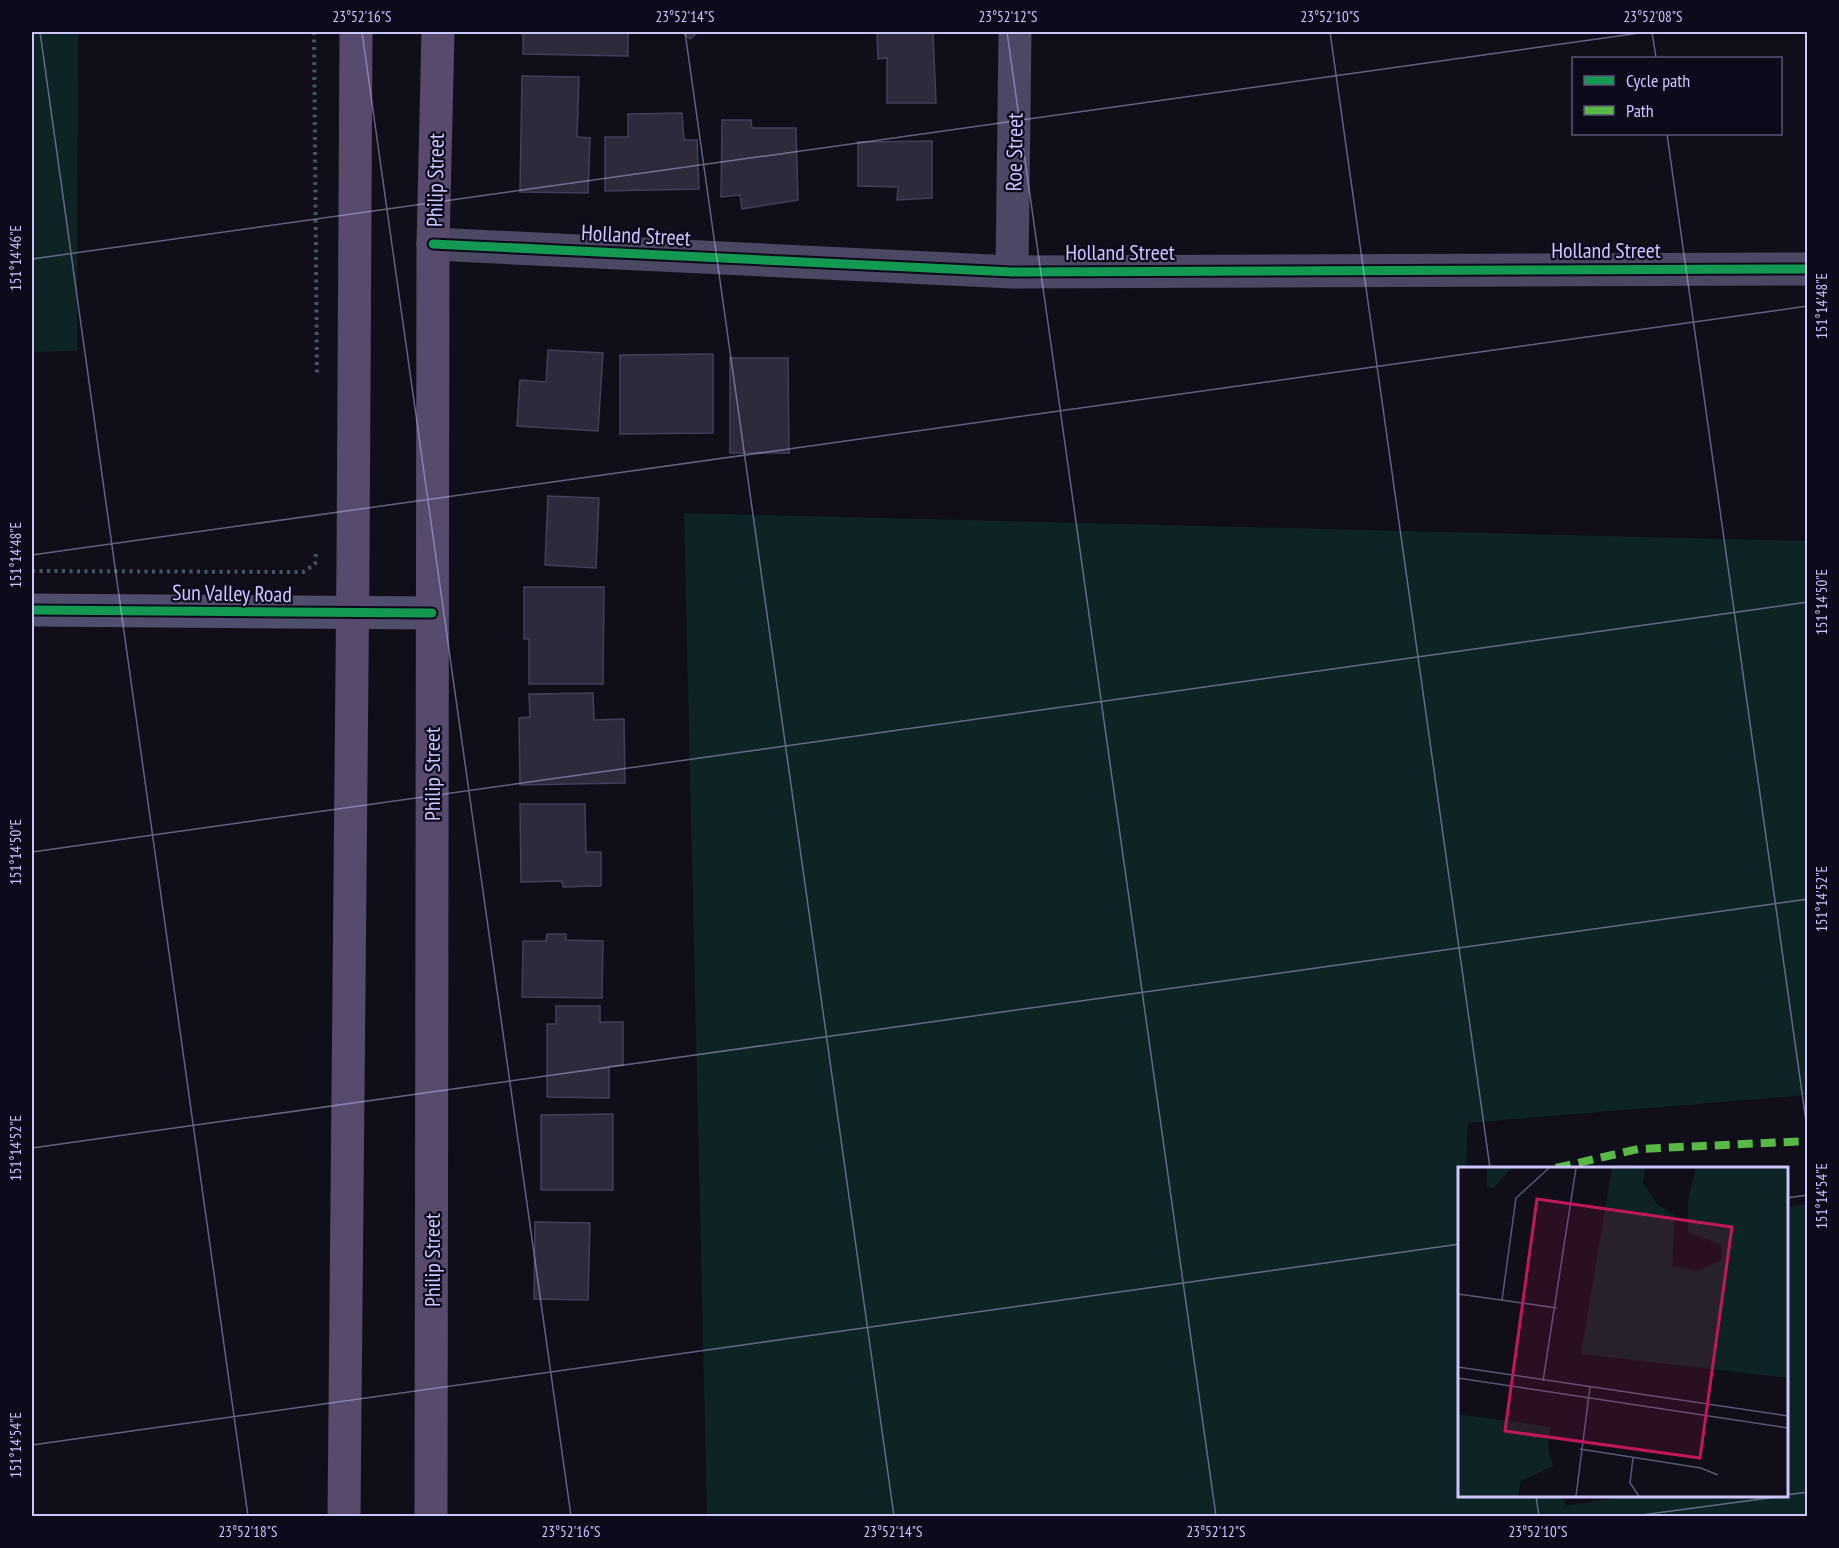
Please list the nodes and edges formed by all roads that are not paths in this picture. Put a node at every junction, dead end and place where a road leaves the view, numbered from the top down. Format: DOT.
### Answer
graph roads {
  1 [pos="356,32"];
  2 [pos="438,32"];
  3 [pos="1015,32"];
  4 [pos="434,244"];
  5 [pos="1808,269"];
  6 [pos="1012,272"];
  7 [pos="32,610"];
  8 [pos="432,613"];
  9 [pos="353,614"];
  10 [pos="344,1516"];
  11 [pos="431,1516"];
  1 -- 9 [label="main road"];
  2 -- 4 [label="main road, Philip Street"];
  3 -- 6 [label="street, Roe Street"];
  4 -- 6 [label="street, Holland Street"];
  4 -- 8 [label="main road, Philip Street"];
  5 -- 6 [label="street, Holland Street"];
  7 -- 9 [label="street, Sun Valley Road"];
  8 -- 9 [label="street, Sun Valley Road"];
  8 -- 11 [label="main road, Philip Street"];
  9 -- 10 [label="main road"];
}
